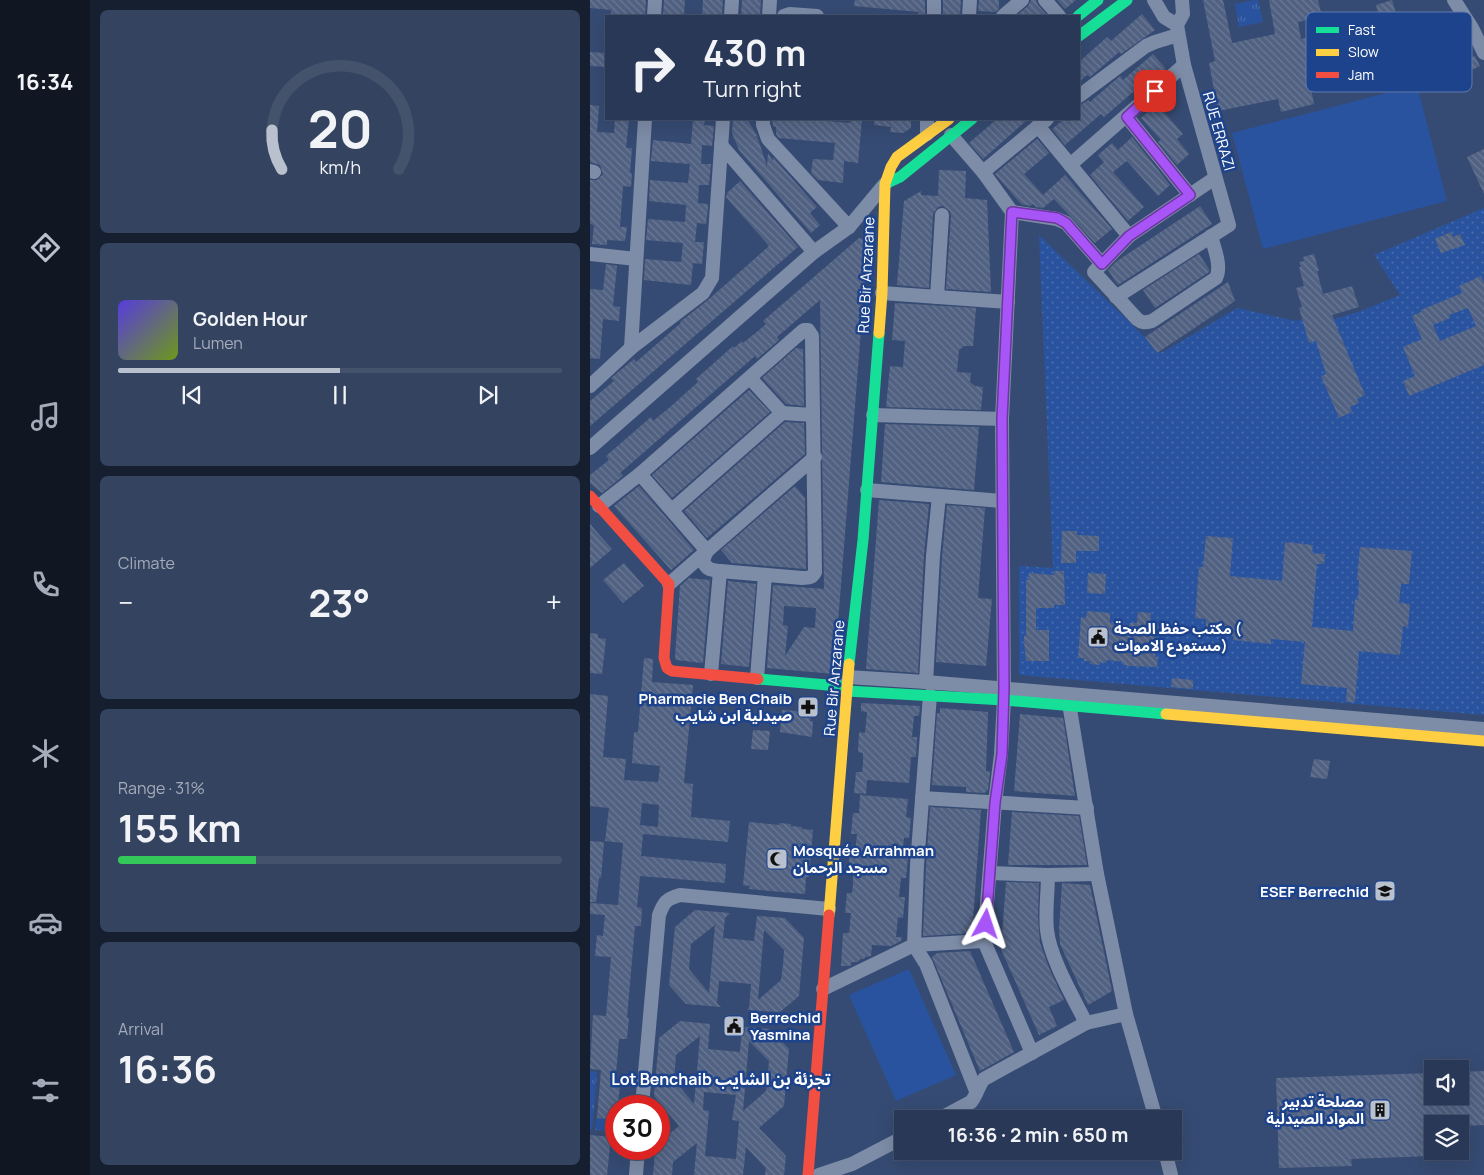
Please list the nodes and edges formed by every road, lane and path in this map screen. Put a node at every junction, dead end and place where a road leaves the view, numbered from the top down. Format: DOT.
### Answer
graph roads {
  1 [pos="655,0"];
  2 [pos="732,0"];
  3 [pos="770,0"];
  4 [pos="934,0"];
  5 [pos="970,0"];
  6 [pos="1022,0"];
  7 [pos="1045,0"];
  8 [pos="1098,0"];
  9 [pos="1127,0"];
  10 [pos="1154,0"];
  11 [pos="1182,0"];
  12 [pos="1454,0"];
  13 [pos="1466,12"];
  14 [pos="654,15"];
  15 [pos="731,15"];
  16 [pos="769,15"];
  17 [pos="787,15"];
  18 [pos="804,15"];
  19 [pos="934,15"];
  20 [pos="970,15"];
  21 [pos="1004,15"];
  22 [pos="1058,15"];
  23 [pos="1079,15"];
  24 [pos="1478,25"];
  25 [pos="1178,30"];
  26 [pos="1080,35"];
  27 [pos="1484,53"];
  28 [pos="1184,65"];
  29 [pos="1080,95"];
  30 [pos="1127,117"];
  31 [pos="645,120"];
  32 [pos="723,120"];
  33 [pos="763,120"];
  34 [pos="927,120"];
  35 [pos="948,120"];
  36 [pos="971,120"];
  37 [pos="1042,121"];
  38 [pos="927,134"];
  39 [pos="951,135"];
  40 [pos="722,145"];
  41 [pos="1070,166"];
  42 [pos="983,172"];
  43 [pos="1215,178"];
  44 [pos="886,184"];
  45 [pos="1190,195"];
  46 [pos="1012,212"];
  47 [pos="942,215"];
  48 [pos="849,227"];
  49 [pos="1129,236"];
  50 [pos="1211,236"];
  51 [pos="814,252"];
  52 [pos="590,254"];
  53 [pos="636,259"];
  54 [pos="1098,268"];
  55 [pos="882,293"];
  56 [pos="937,297"];
  57 [pos="1116,297"];
  58 [pos="1008,302"];
  59 [pos="630,348"];
  60 [pos="750,378"];
  61 [pos="590,386"];
  62 [pos="782,413"];
  63 [pos="873,415"];
  64 [pos="813,416"];
  65 [pos="1002,419"];
  66 [pos="590,448"];
  67 [pos="815,457"];
  68 [pos="640,474"];
  69 [pos="867,490"];
  70 [pos="938,496"];
  71 [pos="595,501"];
  72 [pos="1002,501"];
  73 [pos="672,510"];
  74 [pos="707,551"];
  75 [pos="720,571"];
  76 [pos="765,575"];
  77 [pos="669,584"];
  78 [pos="711,674"];
  79 [pos="757,678"];
  80 [pos="845,684"];
  81 [pos="928,689"];
  82 [pos="1004,694"];
  83 [pos="1068,700"];
  84 [pos="1297,719"];
  85 [pos="1484,729"];
  86 [pos="1484,741"];
  87 [pos="922,798"];
  88 [pos="995,803"];
  89 [pos="1087,808"];
  90 [pos="990,873"];
  91 [pos="1097,874"];
  92 [pos="1048,875"];
  93 [pos="829,909"];
  94 [pos="984,941"];
  95 [pos="914,945"];
  96 [pos="823,989"];
  97 [pos="1126,1014"];
  98 [pos="1086,1023"];
  99 [pos="1032,1053"];
  100 [pos="976,1091"];
  101 [pos="643,1095"];
  102 [pos="956,1110"];
  103 [pos="1153,1110"];
  104 [pos="894,1142"];
  105 [pos="637,1160"];
  106 [pos="1167,1160"];
  107 [pos="636,1175"];
  108 [pos="808,1175"];
  109 [pos="819,1175"];
  110 [pos="1171,1175"];
  1 -- 14 [label="street"];
  2 -- 15 [label="street"];
  3 -- 16 [label="street"];
  4 -- 19 [label="street"];
  5 -- 20 [label="street"];
  6 -- 21 [label="street"];
  7 -- 22 [label="street"];
  8 -- 23 [label="street"];
  9 -- 26 [label="street"];
  10 -- 25 [label="street"];
  11 -- 25 [label="street"];
  12 -- 13 [label="street"];
  17 -- 18 [label="street"];
  24 -- 27 [label="street"];
  25 -- 28 [label="street, RUE ERRAZI"];
  25 -- 29 [label="street"];
  28 -- 30 [label="street"];
  28 -- 43 [label="street, RUE ERRAZI"];
  30 -- 41 [label="street"];
  30 -- 45 [label="street"];
  31 -- 53 [label="street"];
  32 -- 40 [label="street"];
  33 -- 48 [label="street"];
  34 -- 38 [label="street"];
  35 -- 38 [label="street, Rue Bir Anzarane"];
  36 -- 39 [label="street"];
  37 -- 41 [label="street"];
  37 -- 42 [label="street"];
  38 -- 44 [label="street, Rue Bir Anzarane"];
  39 -- 42 [label="street"];
  39 -- 44 [label="street"];
  40 -- 51 [label="street"];
  40 -- 59 [label="street"];
  41 -- 49 [label="street"];
  42 -- 46 [label="street"];
  43 -- 45 [label="street"];
  43 -- 50 [label="street, RUE ERRAZI"];
  44 -- 48 [label="street"];
  44 -- 55 [label="street, Rue Bir Anzarane"];
  45 -- 49 [label="street"];
  46 -- 54 [label="street"];
  46 -- 58 [label="street"];
  47 -- 56 [label="street"];
  48 -- 51 [label="street"];
  49 -- 54 [label="street"];
  50 -- 57 [label="street, RUE ERRAZI"];
  50 -- 57 [label="street"];
  51 -- 66 [label="street"];
  52 -- 53 [label="street"];
  53 -- 59 [label="street"];
  54 -- 57 [label="street"];
  55 -- 56 [label="street"];
  55 -- 63 [label="street, Rue Bir Anzarane"];
  56 -- 58 [label="street"];
  58 -- 65 [label="street"];
  59 -- 61 [label="street"];
  60 -- 62 [label="street"];
  60 -- 64 [label="street"];
  60 -- 68 [label="street"];
  62 -- 64 [label="street"];
  62 -- 73 [label="street"];
  63 -- 65 [label="street"];
  63 -- 69 [label="street, Rue Bir Anzarane"];
  64 -- 67 [label="street"];
  65 -- 72 [label="street"];
  67 -- 74 [label="street"];
  67 -- 76 [label="street"];
  68 -- 71 [label="street"];
  68 -- 73 [label="street"];
  69 -- 70 [label="street"];
  69 -- 80 [label="street, Rue Bir Anzarane"];
  70 -- 72 [label="street"];
  70 -- 81 [label="street"];
  71 -- 77 [label="street"];
  72 -- 82 [label="street"];
  73 -- 74 [label="street"];
  74 -- 75 [label="street"];
  74 -- 77 [label="street"];
  75 -- 76 [label="street"];
  75 -- 78 [label="street"];
  76 -- 79 [label="street"];
  77 -- 78 [label="street"];
  78 -- 79 [label="street"];
  79 -- 80 [label="street"];
  80 -- 81 [label="street"];
  80 -- 93 [label="street, Rue Bir Anzarane"];
  81 -- 82 [label="street"];
  81 -- 87 [label="street"];
  82 -- 83 [label="street"];
  82 -- 88 [label="street"];
  83 -- 84 [label="street"];
  83 -- 89 [label="street"];
  84 -- 85 [label="street"];
  84 -- 86 [label="street"];
  87 -- 88 [label="street"];
  87 -- 95 [label="street"];
  88 -- 89 [label="street"];
  88 -- 90 [label="street"];
  89 -- 91 [label="street"];
  90 -- 92 [label="street"];
  90 -- 94 [label="street"];
  91 -- 92 [label="street"];
  91 -- 97 [label="street"];
  92 -- 98 [label="street"];
  93 -- 96 [label="street, Rue Bir Anzarane"];
  93 -- 101 [label="street"];
  94 -- 95 [label="street"];
  94 -- 99 [label="street"];
  95 -- 96 [label="street"];
  95 -- 100 [label="street"];
  96 -- 108 [label="street, Rue Bir Anzarane"];
  97 -- 98 [label="street"];
  97 -- 103 [label="street"];
  98 -- 99 [label="street"];
  99 -- 100 [label="street"];
  100 -- 102 [label="street"];
  104 -- 109 [label="street"];
  105 -- 107 [label="street"];
  106 -- 110 [label="street"];
}
